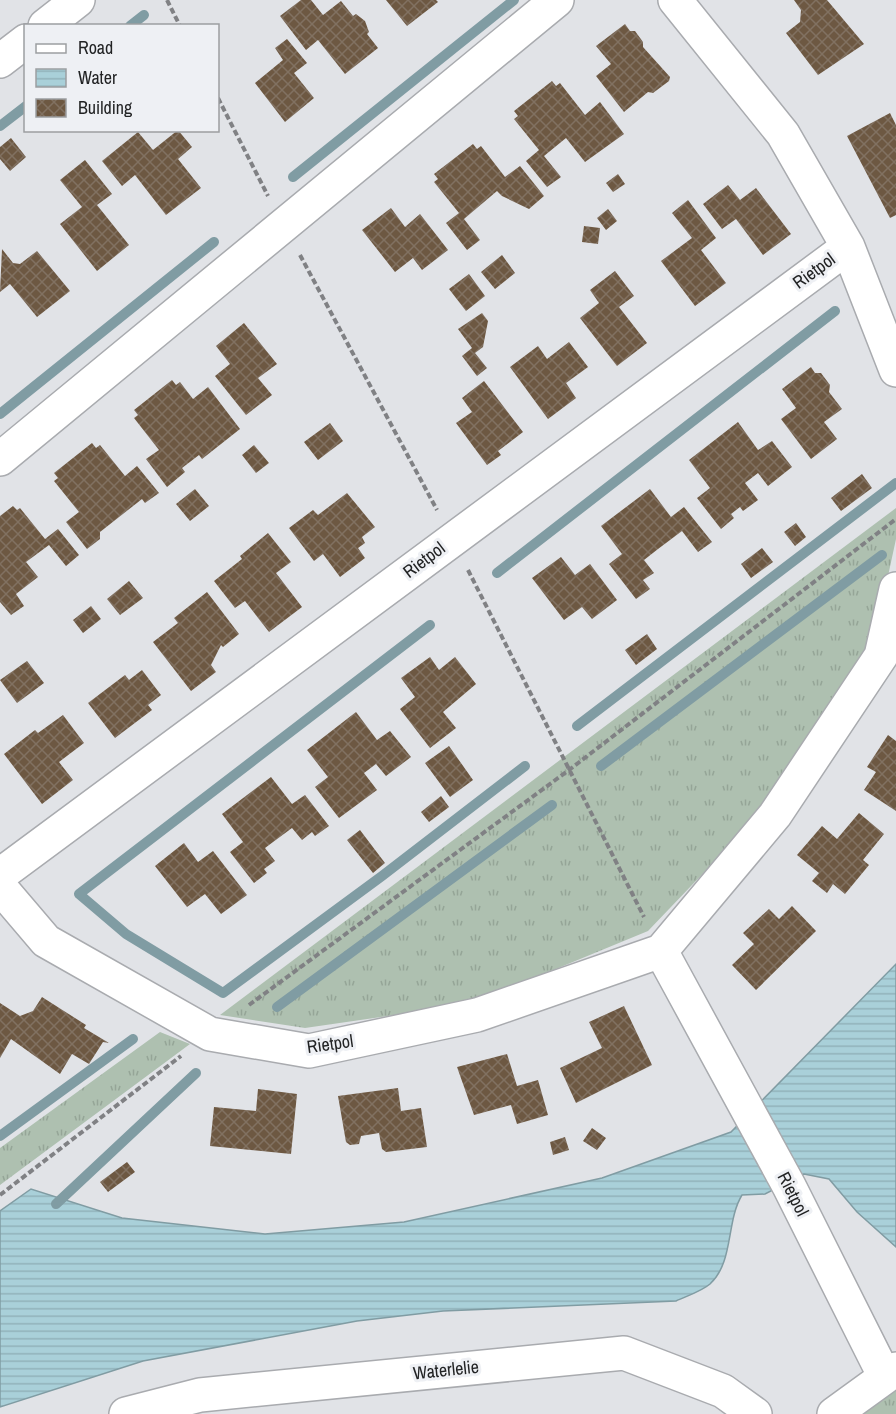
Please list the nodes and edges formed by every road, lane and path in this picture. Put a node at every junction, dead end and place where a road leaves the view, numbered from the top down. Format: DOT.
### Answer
graph roads {
  1 [pos="78,0"];
  2 [pos="167,0"];
  3 [pos="557,0"];
  4 [pos="675,0"];
  5 [pos="48,24"];
  6 [pos="179,24"];
  7 [pos="24,43"];
  8 [pos="0,61"];
  9 [pos="219,100"];
  10 [pos="284,226"];
  11 [pos="848,247"];
  12 [pos="896,370"];
  13 [pos="0,459"];
  14 [pos="896,519"];
  15 [pos="452,539"];
  16 [pos="896,589"];
  17 [pos="569,770"];
  18 [pos="0,875"];
  19 [pos="0,887"];
  20 [pos="662,951"];
  21 [pos="210,1034"];
  22 [pos="0,1195"];
  23 [pos="891,1373"];
  24 [pos="126,1414"];
  25 [pos="755,1414"];
  26 [pos="834,1414"];
  1 -- 5 [label="street"];
  2 -- 6 [label="path"];
  3 -- 10 [label="street"];
  4 -- 11 [label="street, Rietpol"];
  7 -- 8 [label="street"];
  9 -- 10 [label="path"];
  10 -- 13 [label="street"];
  10 -- 15 [label="path"];
  11 -- 12 [label="street, Rietpol"];
  11 -- 15 [label="street, Rietpol"];
  14 -- 17 [label="path"];
  15 -- 17 [label="path"];
  15 -- 18 [label="street, Rietpol"];
  16 -- 20 [label="street"];
  17 -- 20 [label="path"];
  17 -- 21 [label="path"];
  19 -- 21 [label="street, Rietpol"];
  20 -- 21 [label="street, Rietpol"];
  20 -- 23 [label="street, Rietpol"];
  21 -- 22 [label="path"];
  23 -- 26 [label="street"];
  24 -- 25 [label="street, Waterlelie"];
}
